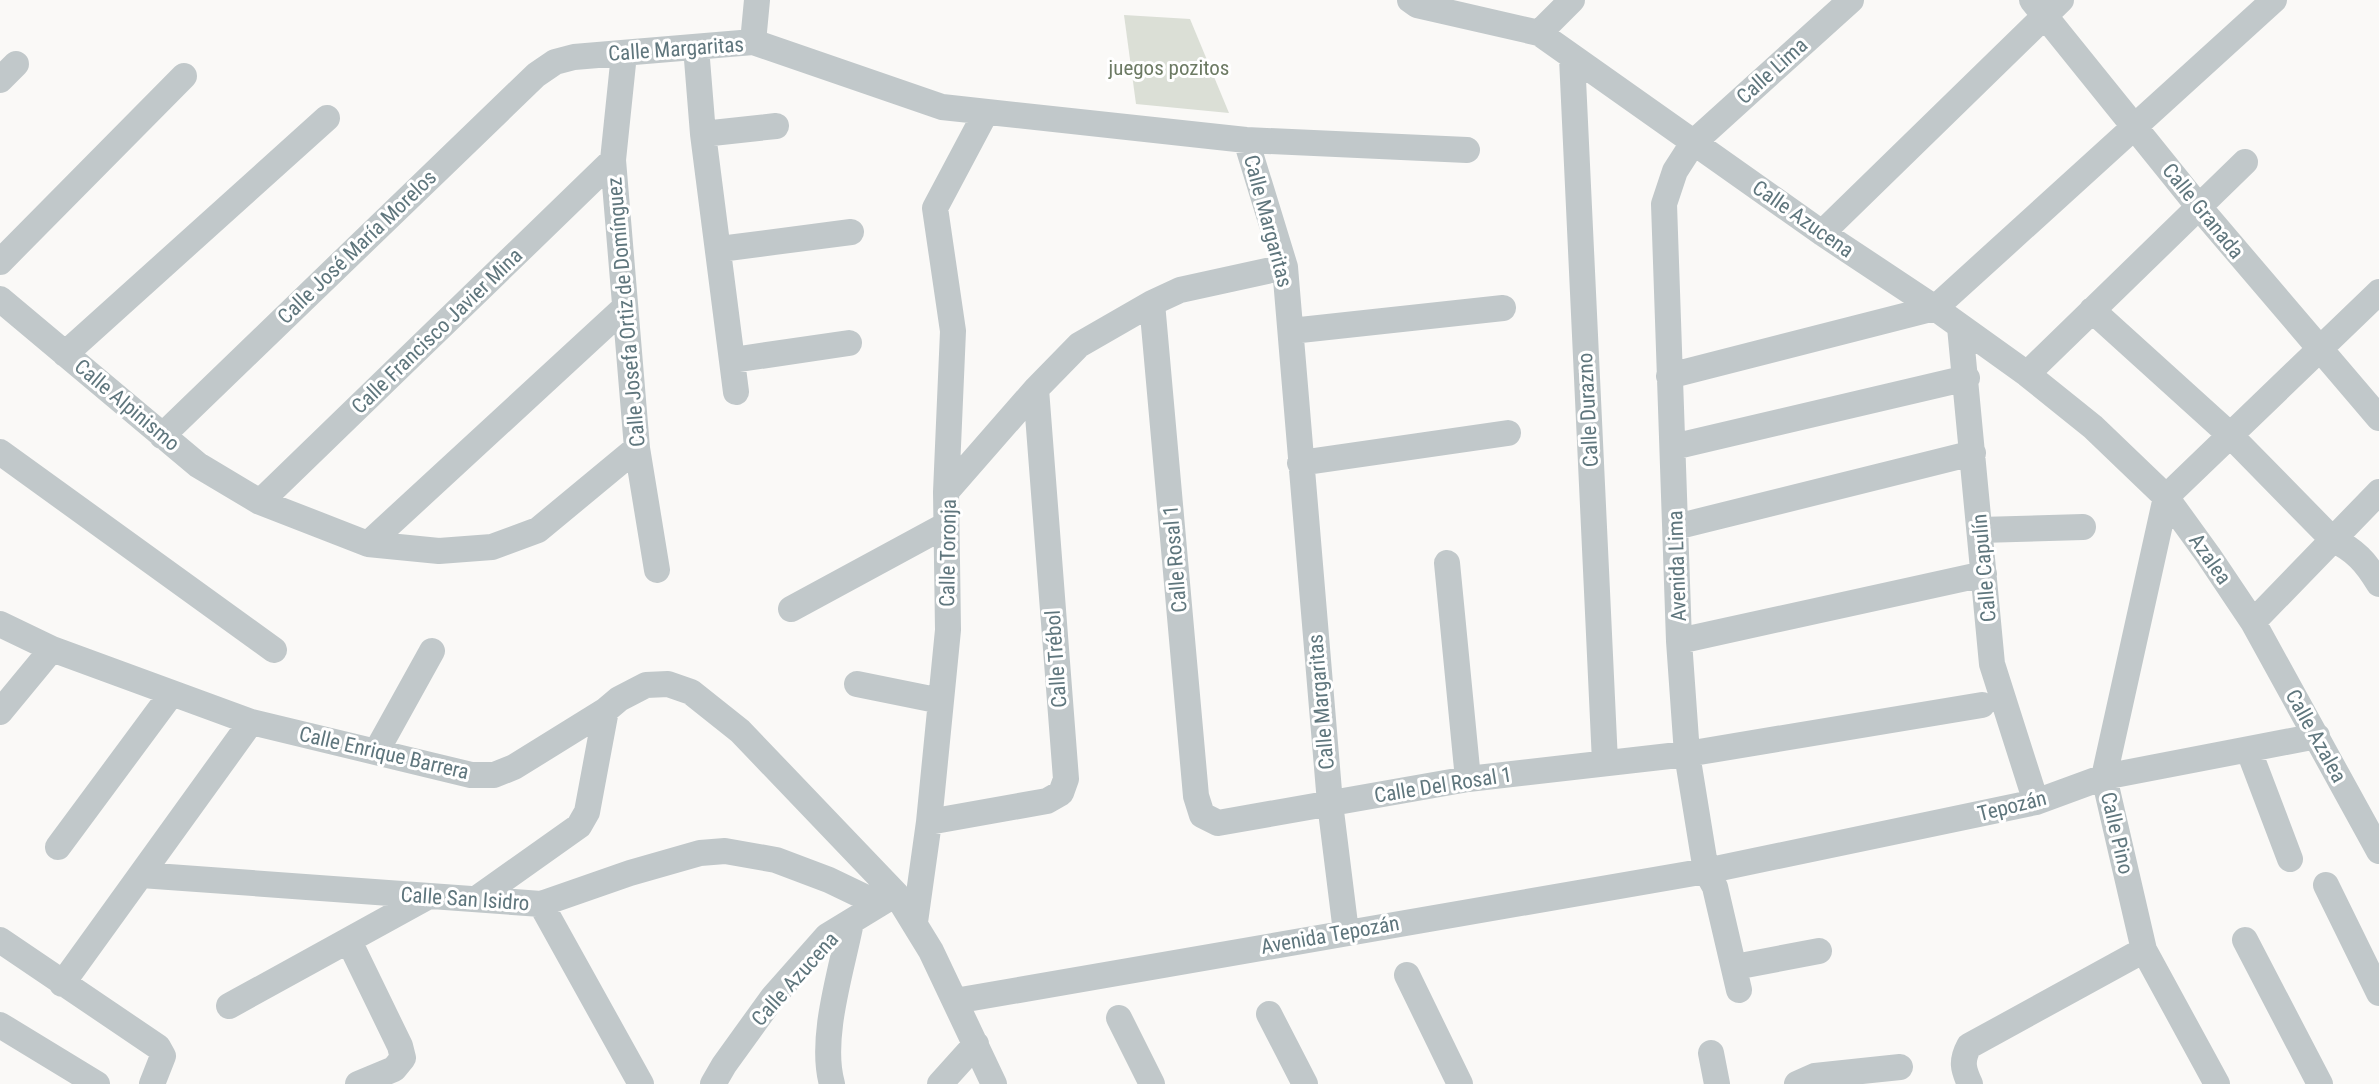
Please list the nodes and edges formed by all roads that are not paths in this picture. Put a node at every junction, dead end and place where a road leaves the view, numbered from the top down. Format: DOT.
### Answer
graph roads {
  1 [pos="757,0"];
  2 [pos="1410,0"];
  3 [pos="1572,0"];
  4 [pos="1851,0"];
  5 [pos="2274,0"];
  6 [pos="2046,5"];
  7 [pos="1539,33"];
  8 [pos="753,42"];
  9 [pos="696,47"];
  10 [pos="624,54"];
  11 [pos="1572,58"];
  12 [pos="555,62"];
  13 [pos="184,76"];
  14 [pos="986,111"];
  15 [pos="327,118"];
  16 [pos="776,126"];
  17 [pos="2136,128"];
  18 [pos="704,134"];
  19 [pos="1246,140"];
  20 [pos="1693,143"];
  21 [pos="1467,150"];
  22 [pos="614,160"];
  23 [pos="2245,162"];
  24 [pos="2199,207"];
  25 [pos="851,232"];
  26 [pos="1822,233"];
  27 [pos="720,249"];
  28 [pos="0,262"];
  29 [pos="1285,267"];
  30 [pos="2379,292"];
  31 [pos="0,299"];
  32 [pos="1152,303"];
  33 [pos="1503,308"];
  34 [pos="1935,308"];
  35 [pos="623,309"];
  36 [pos="2092,310"];
  37 [pos="1960,327"];
  38 [pos="1291,331"];
  39 [pos="849,342"];
  40 [pos="2319,350"];
  41 [pos="65,354"];
  42 [pos="733,360"];
  43 [pos="2027,374"];
  44 [pos="1669,375"];
  45 [pos="1967,378"];
  46 [pos="1036,389"];
  47 [pos="736,392"];
  48 [pos="2379,418"];
  49 [pos="1508,433"];
  50 [pos="2229,434"];
  51 [pos="162,436"];
  52 [pos="1673,447"];
  53 [pos="637,448"];
  54 [pos="0,452"];
  55 [pos="1973,453"];
  56 [pos="1300,463"];
  57 [pos="946,492"];
  58 [pos="2379,492"];
  59 [pos="2166,497"];
  60 [pos="260,502"];
  61 [pos="946,525"];
  62 [pos="1676,527"];
  63 [pos="2083,527"];
  64 [pos="1980,530"];
  65 [pos="2332,539"];
  66 [pos="368,544"];
  67 [pos="1447,562"];
  68 [pos="657,570"];
  69 [pos="1984,574"];
  70 [pos="2379,584"];
  71 [pos="791,609"];
  72 [pos="2253,622"];
  73 [pos="0,624"];
  74 [pos="1678,641"];
  75 [pos="52,649"];
  76 [pos="274,650"];
  77 [pos="432,651"];
  78 [pos="857,684"];
  79 [pos="172,693"];
  80 [pos="941,701"];
  81 [pos="1982,705"];
  82 [pos="606,710"];
  83 [pos="0,712"];
  84 [pos="251,722"];
  85 [pos="2317,736"];
  86 [pos="2249,751"];
  87 [pos="376,752"];
  88 [pos="1687,754"];
  89 [pos="1605,762"];
  90 [pos="2104,777"];
  91 [pos="1468,779"];
  92 [pos="2036,802"];
  93 [pos="1330,803"];
  94 [pos="1202,814"];
  95 [pos="929,822"];
  96 [pos="58,848"];
  97 [pos="2379,851"];
  98 [pos="2290,859"];
  99 [pos="1706,871"];
  100 [pos="141,875"];
  101 [pos="2326,885"];
  102 [pos="427,897"];
  103 [pos="476,899"];
  104 [pos="888,899"];
  105 [pos="541,904"];
  106 [pos="851,922"];
  107 [pos="915,922"];
  108 [pos="1346,932"];
  109 [pos="0,940"];
  110 [pos="2245,940"];
  111 [pos="349,941"];
  112 [pos="2144,950"];
  113 [pos="1819,951"];
  114 [pos="1407,975"];
  115 [pos="62,984"];
  116 [pos="2379,993"];
  117 [pos="955,1000"];
  118 [pos="230,1006"];
  119 [pos="1269,1014"];
  120 [pos="1119,1018"];
  121 [pos="0,1025"];
  122 [pos="976,1044"];
  123 [pos="1711,1053"];
  124 [pos="1900,1067"];
  125 [pos="1810,1081"];
  126 [pos="98,1084"];
  127 [pos="152,1084"];
  128 [pos="358,1084"];
  129 [pos="641,1084"];
  130 [pos="713,1084"];
  131 [pos="832,1084"];
  132 [pos="940,1084"];
  133 [pos="994,1084"];
  134 [pos="1152,1084"];
  135 [pos="1305,1084"];
  136 [pos="1460,1084"];
  137 [pos="1717,1084"];
  138 [pos="1970,1084"];
  139 [pos="2217,1084"];
  140 [pos="2320,1084"];
  1 -- 8 [label="street"];
  2 -- 7 [label="street, Calle Azucena"];
  3 -- 7 [label="street"];
  4 -- 20 [label="street, Calle Lima"];
  5 -- 17 [label="street"];
  6 -- 17 [label="street, Calle Granada"];
  6 -- 26 [label="street"];
  7 -- 11 [label="street, Calle Azucena"];
  8 -- 9 [label="street, Calle Margaritas"];
  8 -- 14 [label="street, Calle Margaritas"];
  9 -- 10 [label="street, Calle Margaritas"];
  9 -- 18 [label="street"];
  10 -- 12 [label="street, Calle Margaritas"];
  10 -- 22 [label="street, Calle Josefa Ortiz de Domínguez"];
  11 -- 20 [label="street, Calle Azucena"];
  11 -- 89 [label="street, Calle Durazno"];
  12 -- 51 [label="street, Calle José María Morelos"];
  13 -- 28 [label="street"];
  14 -- 19 [label="street, Calle Margaritas"];
  14 -- 57 [label="street"];
  15 -- 41 [label="street"];
  16 -- 18 [label="street"];
  17 -- 24 [label="street, Calle Granada"];
  17 -- 34 [label="street"];
  18 -- 27 [label="street"];
  19 -- 21 [label="street"];
  19 -- 29 [label="street, Calle Margaritas"];
  20 -- 26 [label="street, Calle Azucena"];
  20 -- 44 [label="street, Avenida Lima"];
  22 -- 35 [label="street, Calle Josefa Ortiz de Domínguez"];
  22 -- 60 [label="street, Calle Francisco Javier Mina"];
  23 -- 24 [label="street"];
  24 -- 36 [label="street"];
  24 -- 40 [label="street, Calle Granada"];
  25 -- 27 [label="street"];
  26 -- 34 [label="street, Calle Azucena"];
  27 -- 42 [label="street"];
  29 -- 32 [label="street, Calle Toronja"];
  29 -- 38 [label="street, Calle Margaritas"];
  30 -- 40 [label="street"];
  31 -- 41 [label="street, Calle Alpinismo"];
  32 -- 46 [label="street, Calle Toronja"];
  32 -- 94 [label="street, Calle Rosal 1"];
  33 -- 38 [label="street"];
  34 -- 37 [label="street, Calle Azucena"];
  34 -- 44 [label="street"];
  35 -- 53 [label="street, Calle Josefa Ortiz de Domínguez"];
  35 -- 66 [label="street"];
  36 -- 43 [label="street"];
  36 -- 50 [label="street"];
  37 -- 43 [label="street, Calle Azucena"];
  37 -- 45 [label="street, Calle Capulín"];
  38 -- 56 [label="street, Calle Margaritas"];
  39 -- 42 [label="street"];
  40 -- 48 [label="street, Calle Granada"];
  40 -- 50 [label="street"];
  41 -- 51 [label="street, Calle Alpinismo"];
  42 -- 47 [label="street"];
  43 -- 59 [label="street, Calle Azucena"];
  44 -- 52 [label="street, Avenida Lima"];
  45 -- 52 [label="street"];
  45 -- 55 [label="street, Calle Capulín"];
  46 -- 57 [label="street, Calle Toronja"];
  46 -- 95 [label="street, Calle Trébol"];
  49 -- 56 [label="street"];
  50 -- 59 [label="street"];
  50 -- 65 [label="street"];
  51 -- 60 [label="street, Calle Alpinismo"];
  52 -- 62 [label="street, Avenida Lima"];
  53 -- 66 [label="street, Calle Alpinismo"];
  53 -- 68 [label="street, Calle Josefa Ortiz de Domínguez"];
  54 -- 76 [label="street"];
  55 -- 62 [label="street"];
  55 -- 64 [label="street, Calle Capulín"];
  56 -- 93 [label="street, Calle Margaritas"];
  57 -- 61 [label="street, Calle Toronja"];
  58 -- 65 [label="street"];
  59 -- 72 [label="street, Azalea"];
  59 -- 90 [label="street, Calle Pino"];
  60 -- 66 [label="street, Calle Alpinismo"];
  61 -- 71 [label="street"];
  61 -- 80 [label="street, Calle Toronja"];
  62 -- 74 [label="street, Avenida Lima"];
  63 -- 64 [label="street"];
  64 -- 69 [label="street, Calle Capulín"];
  65 -- 70 [label="street"];
  65 -- 72 [label="street"];
  67 -- 91 [label="street"];
  69 -- 74 [label="street"];
  69 -- 92 [label="street, Calle Capulín"];
  72 -- 85 [label="street, Calle Azalea"];
  73 -- 75 [label="street, Calle Enrique Barrera"];
  74 -- 88 [label="street, Avenida Lima"];
  75 -- 79 [label="street, Calle Enrique Barrera"];
  75 -- 83 [label="street"];
  77 -- 87 [label="street"];
  78 -- 80 [label="street"];
  79 -- 84 [label="street, Calle Enrique Barrera"];
  79 -- 96 [label="street"];
  80 -- 95 [label="street, Calle Toronja"];
  81 -- 88 [label="street, Calle Del Rosal 1"];
  82 -- 87 [label="street, Calle Enrique Barrera"];
  82 -- 103 [label="street"];
  82 -- 104 [label="street, Calle Enrique Barrera"];
  84 -- 87 [label="street, Calle Enrique Barrera"];
  84 -- 100 [label="street"];
  85 -- 86 [label="street, Tepozán"];
  85 -- 97 [label="street, Calle Azalea"];
  86 -- 90 [label="street, Tepozán"];
  86 -- 98 [label="street"];
  88 -- 89 [label="street, Calle Del Rosal 1"];
  88 -- 99 [label="street, Avenida Lima"];
  89 -- 91 [label="street, Calle Del Rosal 1"];
  90 -- 92 [label="street, Tepozán"];
  90 -- 112 [label="street, Calle Pino"];
  91 -- 93 [label="street, Calle Del Rosal 1"];
  92 -- 99 [label="street, Tepozán"];
  93 -- 94 [label="street, Calle Del Rosal 1"];
  93 -- 108 [label="street, Calle Margaritas"];
  95 -- 107 [label="street, Calle Toronja"];
  99 -- 108 [label="street, Avenida Tepozán"];
  99 -- 113 [label="street, Avenida Lima"];
  100 -- 102 [label="street, Calle San Isidro"];
  100 -- 115 [label="street"];
  101 -- 116 [label="street"];
  102 -- 103 [label="street, Calle San Isidro"];
  102 -- 111 [label="street"];
  103 -- 105 [label="street, Calle San Isidro"];
  104 -- 105 [label="street, Calle San Isidro"];
  104 -- 106 [label="street, Calle Azucena"];
  104 -- 107 [label="street, Calle Enrique Barrera"];
  105 -- 129 [label="street"];
  106 -- 130 [label="street, Calle Azucena"];
  106 -- 131 [label="street"];
  107 -- 117 [label="street, Calle Enrique Barrera"];
  108 -- 117 [label="street, Avenida Tepozán"];
  109 -- 115 [label="street"];
  110 -- 140 [label="street"];
  111 -- 118 [label="street"];
  111 -- 128 [label="street"];
  112 -- 138 [label="street"];
  112 -- 139 [label="street, Calle Pino"];
  114 -- 136 [label="street"];
  115 -- 127 [label="street"];
  117 -- 122 [label="street, Calle Enrique Barrera"];
  119 -- 135 [label="street"];
  120 -- 134 [label="street"];
  121 -- 126 [label="street"];
  122 -- 132 [label="street"];
  122 -- 133 [label="street, Calle Enrique Barrera"];
  123 -- 137 [label="street"];
  124 -- 125 [label="street"];
}
